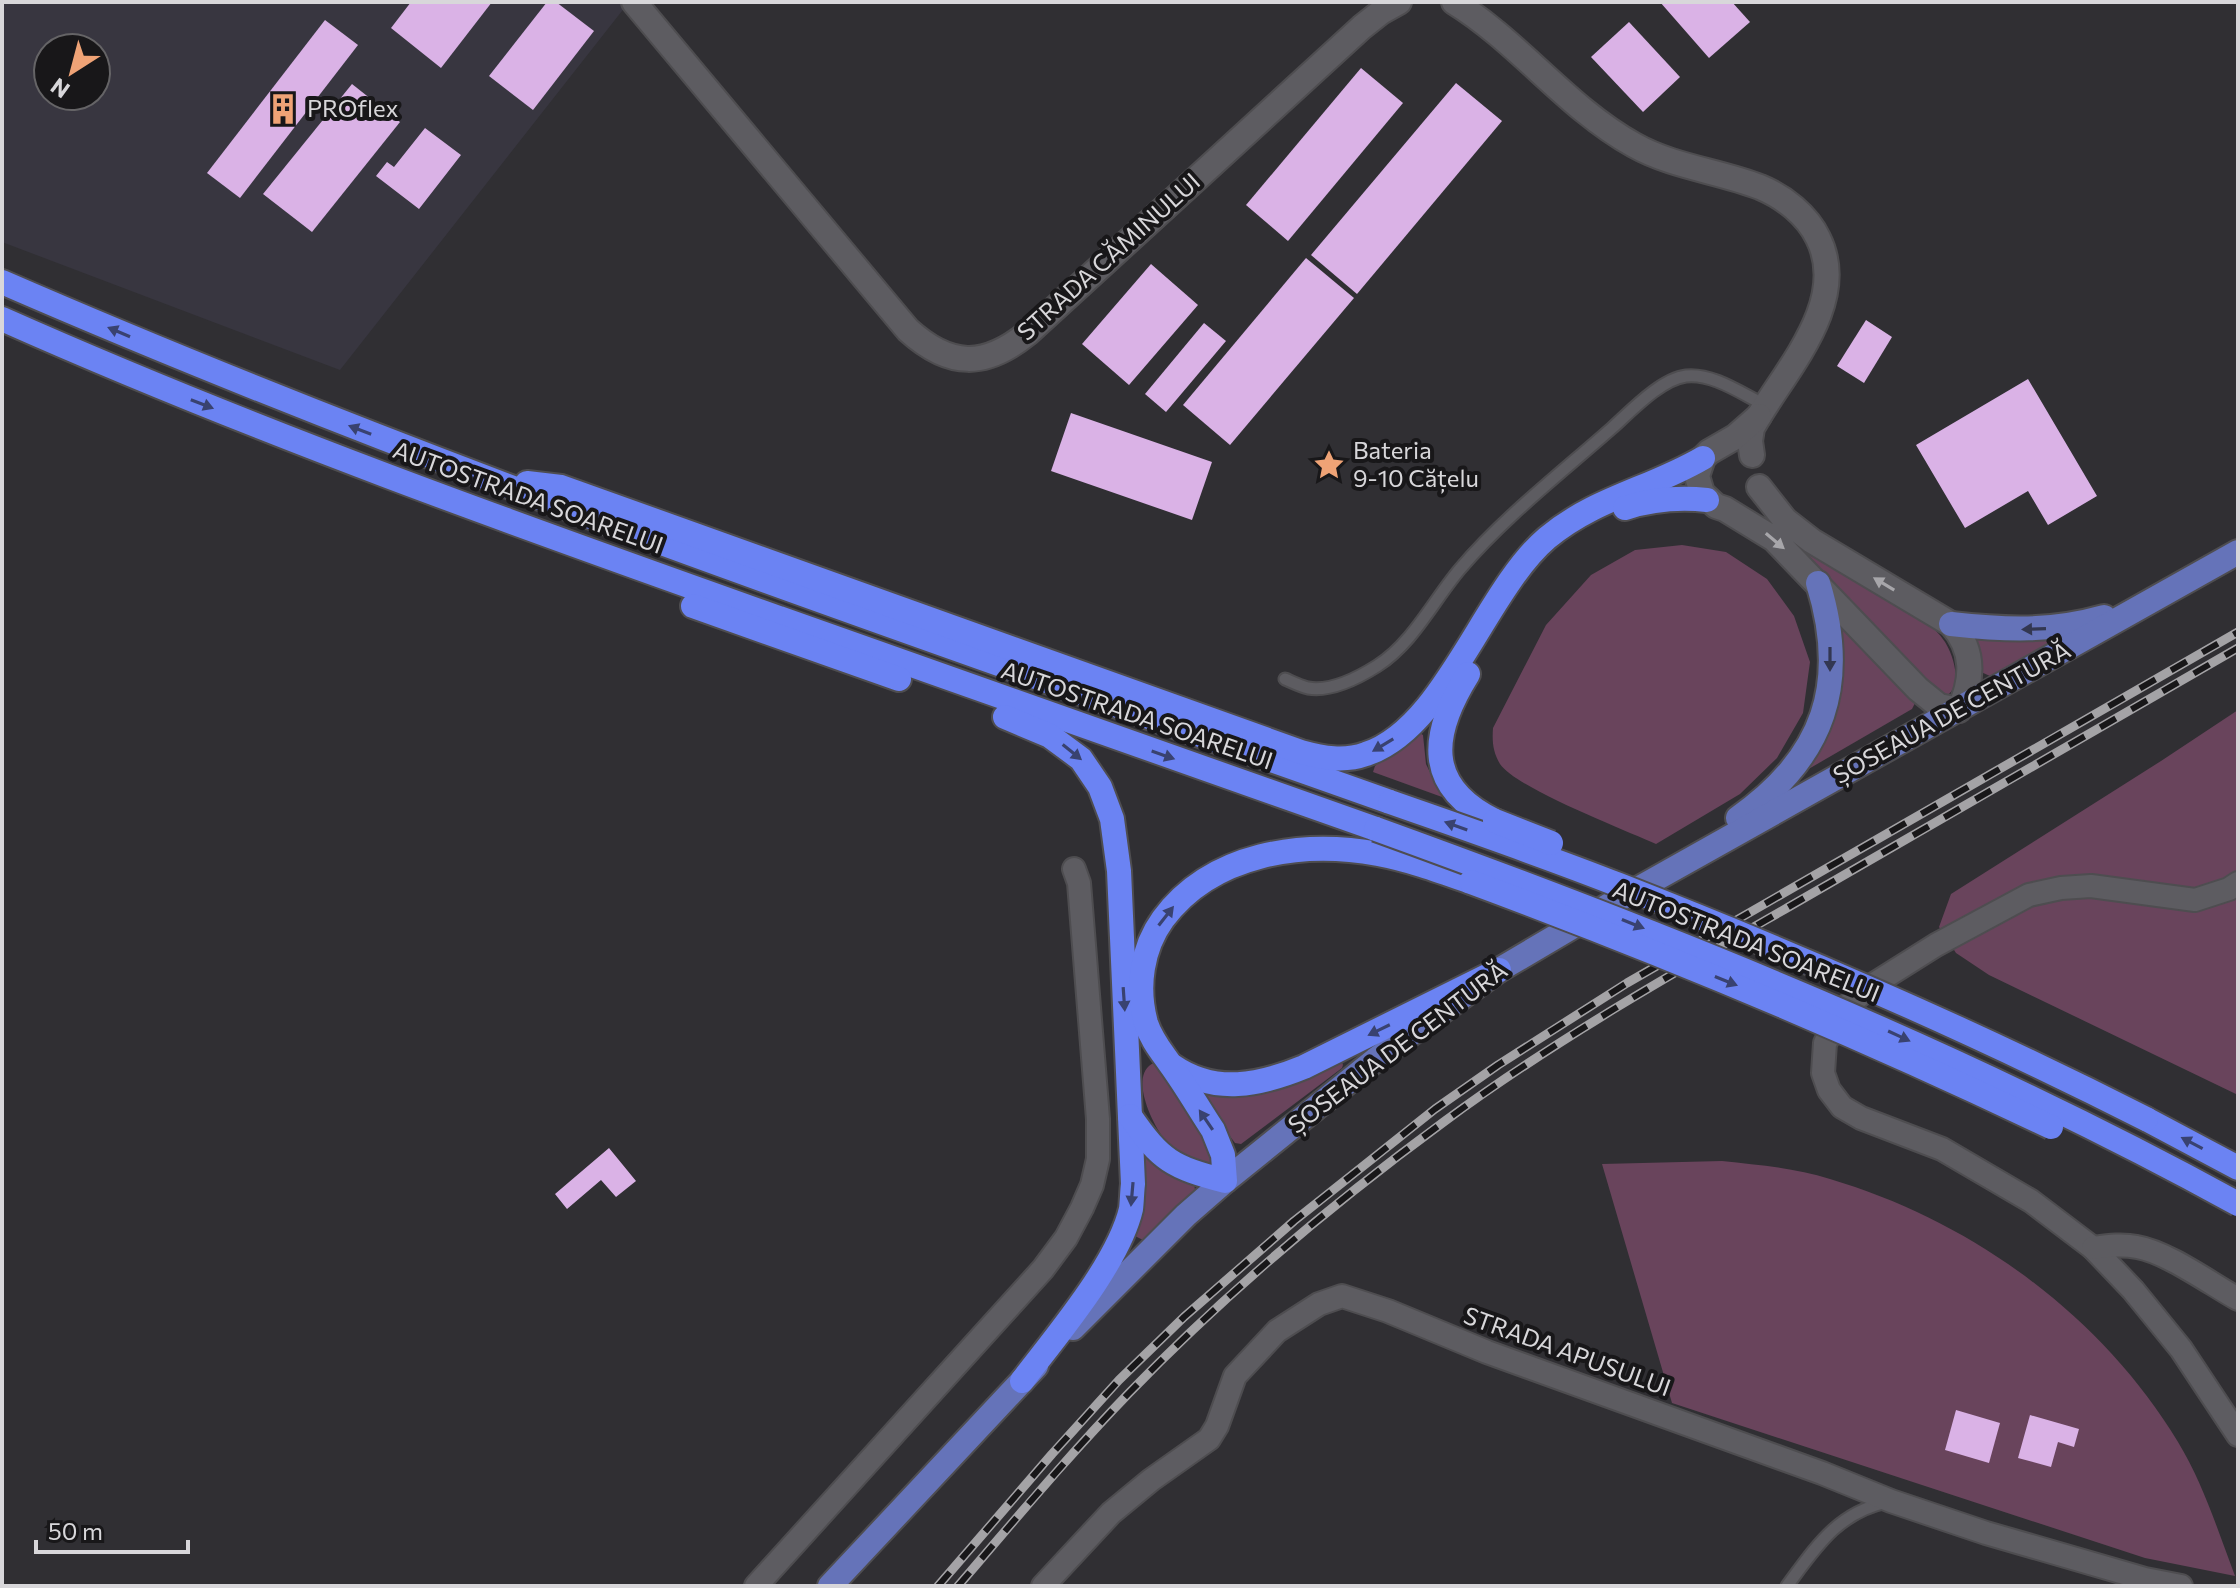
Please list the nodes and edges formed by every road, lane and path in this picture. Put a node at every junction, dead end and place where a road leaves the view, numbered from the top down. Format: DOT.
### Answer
graph roads {
  1 [pos="634,2"];
  2 [pos="1399,2"];
  3 [pos="1454,2"];
  4 [pos="2,282"];
  5 [pos="2,319"];
  6 [pos="1762,410"];
  7 [pos="1710,453"];
  8 [pos="1752,455"];
  9 [pos="378,473"];
  10 [pos="485,478"];
  11 [pos="1759,487"];
  12 [pos="1716,504"];
  13 [pos="2238,552"];
  14 [pos="1818,583"];
  15 [pos="2137,608"];
  16 [pos="1951,624"];
  17 [pos="1285,679"];
  18 [pos="1959,710"];
  19 [pos="1681,865"];
  20 [pos="1074,869"];
  21 [pos="2238,883"];
  22 [pos="1499,970"];
  23 [pos="1093,1055"];
  24 [pos="1129,1055"];
  25 [pos="1171,1065"];
  26 [pos="1130,1116"];
  27 [pos="2146,1119"];
  28 [pos="2238,1168"];
  29 [pos="1225,1181"];
  30 [pos="2238,1204"];
  31 [pos="2238,1222"];
  32 [pos="2093,1248"];
  33 [pos="2238,1299"];
  34 [pos="1022,1381"];
  35 [pos="2238,1435"];
  36 [pos="1891,1501"];
  37 [pos="756,1586"];
  38 [pos="830,1586"];
  39 [pos="1043,1586"];
  40 [pos="1787,1586"];
  41 [pos="2181,1586"];
  1 -- 2 [label="street, STRADA CĂMINULUI"];
  3 -- 6 [label="street"];
  10 -- 4 [label="highway, AUTOSTRADA SOARELUI, one-way"];
  5 -- 9 [label="highway, AUTOSTRADA SOARELUI, one-way"];
  6 -- 7 [label="street"];
  6 -- 8 [label="street"];
  6 -- 17 [label="lane"];
  7 -- 8 [label="street"];
  7 -- 10 [label="highway, one-way"];
  7 -- 12 [label="street"];
  8 -- 11 [label="street"];
  9 -- 24 [label="highway, one-way"];
  9 -- 30 [label="highway, AUTOSTRADA SOARELUI, one-way, bridge"];
  27 -- 10 [label="highway, AUTOSTRADA SOARELUI, one-way, bridge"];
  11 -- 12 [label="street"];
  16 -- 11 [label="street, one-way"];
  12 -- 14 [label="street, one-way"];
  12 -- 27 [label="highway, bridge"];
  13 -- 15 [label="main road, ȘOSEAUA DE CENTURĂ"];
  14 -- 18 [label="street"];
  14 -- 19 [label="main road, one-way"];
  15 -- 16 [label="main road, one-way"];
  15 -- 18 [label="main road, ȘOSEAUA DE CENTURĂ"];
  16 -- 18 [label="street"];
  18 -- 19 [label="main road, ȘOSEAUA DE CENTURĂ"];
  19 -- 22 [label="main road, ȘOSEAUA DE CENTURĂ"];
  20 -- 23 [label="street"];
  21 -- 32 [label="street"];
  22 -- 25 [label="highway, one-way"];
  22 -- 29 [label="main road, ȘOSEAUA DE CENTURĂ"];
  23 -- 24 [label="street"];
  23 -- 37 [label="street"];
  24 -- 26 [label="highway"];
  29 -- 25 [label="highway, one-way"];
  25 -- 31 [label="highway, one-way, bridge"];
  26 -- 29 [label="highway"];
  26 -- 34 [label="highway, one-way"];
  28 -- 27 [label="highway, AUTOSTRADA SOARELUI, one-way"];
  29 -- 34 [label="main road, ȘOSEAUA DE CENTURĂ"];
  32 -- 33 [label="street"];
  32 -- 35 [label="street"];
  34 -- 38 [label="main road, ȘOSEAUA DE CENTURĂ"];
  36 -- 39 [label="street, STRADA APUSULUI"];
  36 -- 40 [label="lane"];
  36 -- 41 [label="street, STRADA APUSULUI"];
}
